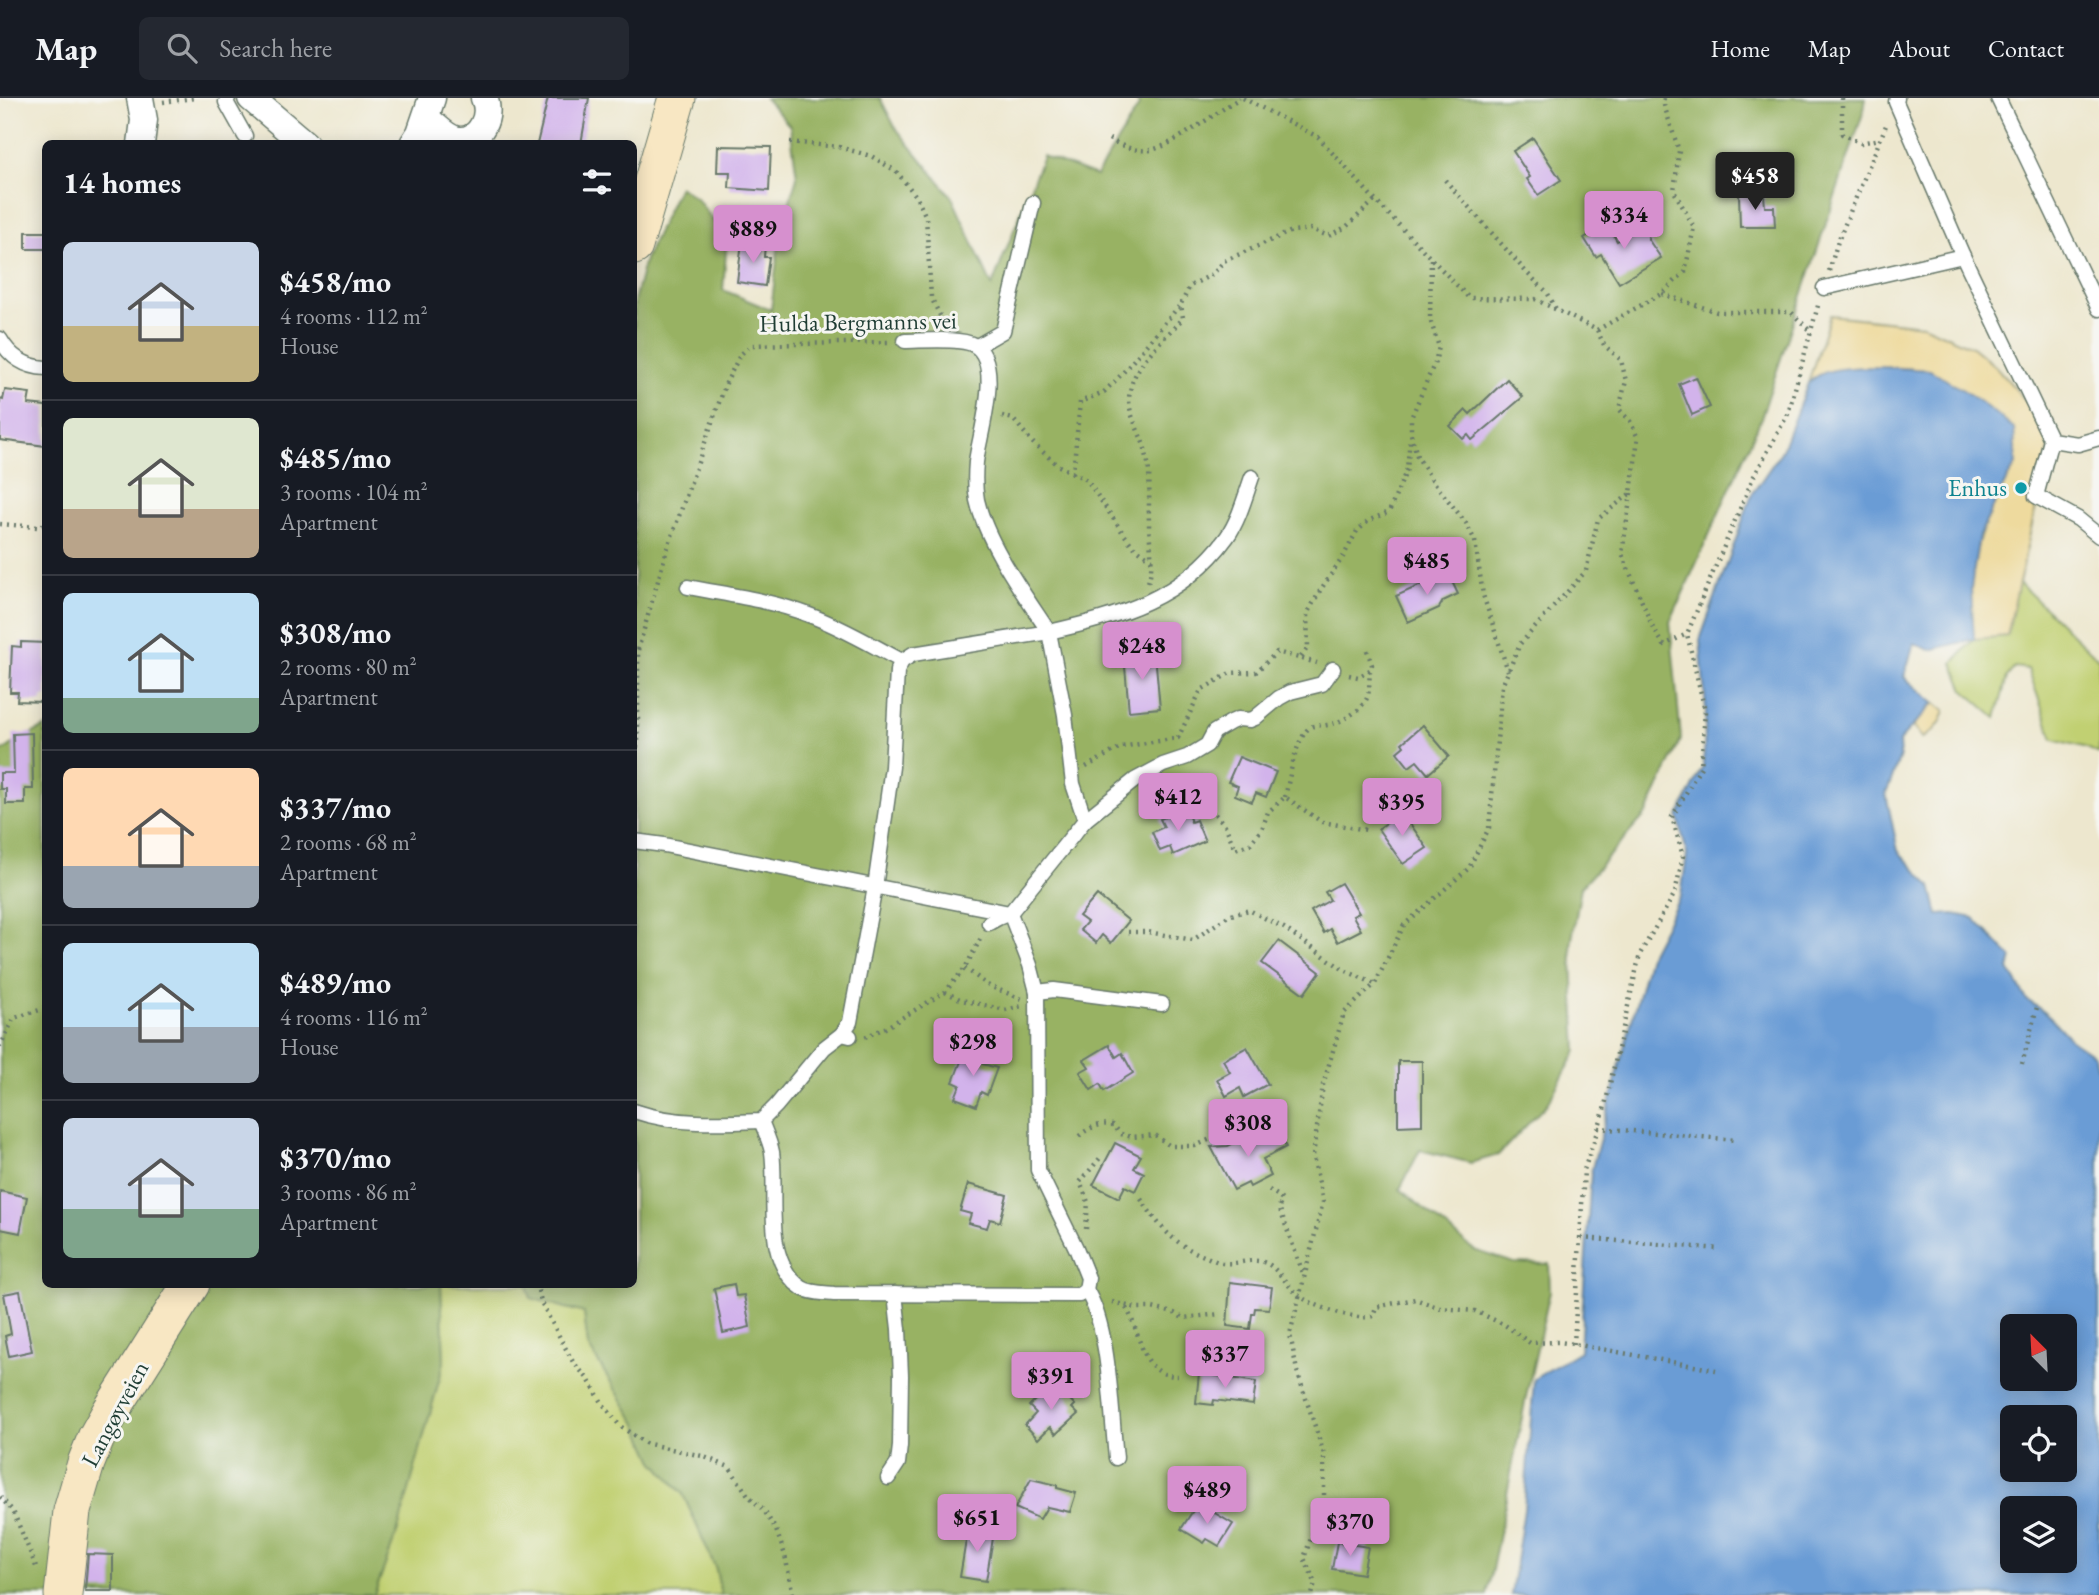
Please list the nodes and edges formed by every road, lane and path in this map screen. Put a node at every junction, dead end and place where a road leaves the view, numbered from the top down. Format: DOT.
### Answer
graph roads {
  1 [pos="194,98"];
  2 [pos="228,98"];
  3 [pos="251,98"];
  4 [pos="484,98"];
  5 [pos="1241,98"];
  6 [pos="1664,98"];
  7 [pos="1842,98"];
  8 [pos="1998,98"];
  9 [pos="1897,100"];
  10 [pos="141,104"];
  11 [pos="429,108"];
  12 [pos="673,111"];
  13 [pos="245,136"];
  14 [pos="1109,139"];
  15 [pos="1881,139"];
  16 [pos="142,140"];
  17 [pos="300,140"];
  18 [pos="415,140"];
  19 [pos="458,140"];
  20 [pos="471,140"];
  21 [pos="790,142"];
  22 [pos="1445,180"];
  23 [pos="1375,200"];
  24 [pos="1034,204"];
  25 [pos="637,236"];
  26 [pos="1963,256"];
  27 [pos="1432,258"];
  28 [pos="1824,288"];
  29 [pos="1661,293"];
  30 [pos="1181,304"];
  31 [pos="1556,309"];
  32 [pos="2099,309"];
  33 [pos="1597,330"];
  34 [pos="1810,332"];
  35 [pos="0,339"];
  36 [pos="948,340"];
  37 [pos="905,341"];
  38 [pos="977,346"];
  39 [pos="42,367"];
  40 [pos="985,413"];
  41 [pos="1411,434"];
  42 [pos="2099,438"];
  43 [pos="2051,440"];
  44 [pos="1073,473"];
  45 [pos="1252,477"];
  46 [pos="1631,493"];
  47 [pos="0,524"];
  48 [pos="42,525"];
  49 [pos="2099,536"];
  50 [pos="1152,560"];
  51 [pos="688,587"];
  52 [pos="1139,606"];
  53 [pos="1049,632"];
  54 [pos="1687,635"];
  55 [pos="1367,650"];
  56 [pos="1301,657"];
  57 [pos="902,661"];
  58 [pos="1333,669"];
  59 [pos="1370,670"];
  60 [pos="1508,672"];
  61 [pos="637,746"];
  62 [pos="1073,784"];
  63 [pos="1285,797"];
  64 [pos="1195,813"];
  65 [pos="1085,820"];
  66 [pos="1367,830"];
  67 [pos="637,841"];
  68 [pos="875,887"];
  69 [pos="1010,913"];
  70 [pos="989,923"];
  71 [pos="1128,932"];
  72 [pos="965,968"];
  73 [pos="1375,984"];
  74 [pos="945,992"];
  75 [pos="1037,999"];
  76 [pos="1162,1004"];
  77 [pos="2037,1007"];
  78 [pos="42,1009"];
  79 [pos="846,1035"];
  80 [pos="0,1047"];
  81 [pos="2022,1064"];
  82 [pos="637,1112"];
  83 [pos="761,1121"];
  84 [pos="1598,1128"];
  85 [pos="1250,1131"];
  86 [pos="1079,1136"];
  87 [pos="1736,1140"];
  88 [pos="1100,1158"];
  89 [pos="1269,1190"];
  90 [pos="1141,1199"];
  91 [pos="1581,1238"];
  92 [pos="1076,1248"];
  93 [pos="1720,1249"];
  94 [pos="1304,1277"];
  95 [pos="188,1288"];
  96 [pos="537,1288"];
  97 [pos="895,1294"];
  98 [pos="1089,1295"];
  99 [pos="1299,1296"];
  100 [pos="1125,1306"];
  101 [pos="1220,1314"];
  102 [pos="1574,1344"];
  103 [pos="1716,1370"];
  104 [pos="1178,1376"];
  105 [pos="1116,1458"];
  106 [pos="888,1478"];
  107 [pos="0,1497"];
  108 [pos="63,1591"];
  109 [pos="793,1595"];
  110 [pos="1312,1595"];
  1 -- 10 [label="path"];
  2 -- 13 [label="lane"];
  3 -- 17 [label="street"];
  4 -- 20 [label="street"];
  5 -- 14 [label="path"];
  5 -- 23 [label="path"];
  6 -- 29 [label="path"];
  7 -- 15 [label="path"];
  8 -- 32 [label="lane"];
  9 -- 15 [label="path"];
  9 -- 26 [label="lane"];
  10 -- 16 [label="street"];
  11 -- 18 [label="street"];
  11 -- 19 [label="street"];
  12 -- 25 [label="main road"];
  15 -- 28 [label="path"];
  21 -- 36 [label="path"];
  22 -- 31 [label="path"];
  23 -- 27 [label="path"];
  23 -- 30 [label="path"];
  24 -- 38 [label="lane, Hulda Bergmanns vei"];
  26 -- 28 [label="lane"];
  26 -- 43 [label="lane"];
  27 -- 31 [label="path"];
  27 -- 41 [label="path"];
  28 -- 34 [label="path"];
  29 -- 33 [label="path"];
  29 -- 34 [label="path"];
  30 -- 44 [label="path"];
  30 -- 50 [label="path"];
  31 -- 33 [label="path"];
  33 -- 46 [label="path"];
  34 -- 54 [label="path"];
  35 -- 39 [label="lane"];
  36 -- 37 [label="lane, Hulda Bergmanns vei"];
  36 -- 38 [label="lane, Hulda Bergmanns vei"];
  37 -- 61 [label="path, Hulda Bergmanns vei"];
  38 -- 40 [label="lane, Hulda Bergmanns vei"];
  40 -- 44 [label="path"];
  40 -- 53 [label="lane, Hulda Bergmanns vei"];
  41 -- 56 [label="path"];
  41 -- 60 [label="path"];
  42 -- 43 [label="lane"];
  43 -- 49 [label="lane"];
  44 -- 50 [label="path"];
  45 -- 52 [label="lane"];
  46 -- 54 [label="path"];
  46 -- 60 [label="path"];
  47 -- 48 [label="path"];
  50 -- 52 [label="path"];
  51 -- 57 [label="lane"];
  52 -- 53 [label="lane"];
  53 -- 57 [label="lane"];
  53 -- 62 [label="lane, Hulda Bergmanns vei"];
  54 -- 84 [label="path"];
  55 -- 59 [label="path"];
  56 -- 58 [label="path"];
  56 -- 62 [label="path"];
  57 -- 68 [label="lane"];
  58 -- 59 [label="path"];
  58 -- 65 [label="lane"];
  59 -- 63 [label="path"];
  60 -- 73 [label="path"];
  62 -- 65 [label="lane, Hulda Bergmanns vei"];
  63 -- 64 [label="path"];
  63 -- 66 [label="path"];
  65 -- 69 [label="lane"];
  67 -- 68 [label="lane"];
  68 -- 69 [label="lane"];
  68 -- 79 [label="lane"];
  69 -- 70 [label="lane"];
  69 -- 75 [label="lane"];
  70 -- 72 [label="path"];
  71 -- 73 [label="path"];
  72 -- 74 [label="path"];
  72 -- 75 [label="path"];
  73 -- 94 [label="path"];
  74 -- 75 [label="path"];
  74 -- 79 [label="path"];
  75 -- 76 [label="lane"];
  75 -- 92 [label="lane"];
  77 -- 81 [label="path"];
  78 -- 80 [label="path"];
  79 -- 83 [label="lane"];
  82 -- 83 [label="lane"];
  83 -- 97 [label="lane"];
  84 -- 87 [label="path"];
  84 -- 91 [label="path"];
  85 -- 86 [label="path"];
  88 -- 92 [label="path"];
  89 -- 94 [label="path"];
  90 -- 99 [label="path"];
  91 -- 93 [label="path"];
  91 -- 102 [label="path"];
  92 -- 98 [label="lane"];
  94 -- 99 [label="path"];
  95 -- 108 [label="main road, Langøyveien"];
  96 -- 109 [label="path"];
  97 -- 98 [label="lane"];
  97 -- 106 [label="lane"];
  98 -- 100 [label="path"];
  98 -- 105 [label="lane"];
  99 -- 102 [label="path"];
  99 -- 110 [label="path"];
  100 -- 101 [label="path"];
  100 -- 104 [label="path"];
  102 -- 103 [label="path"];
  107 -- 108 [label="path"];
}
